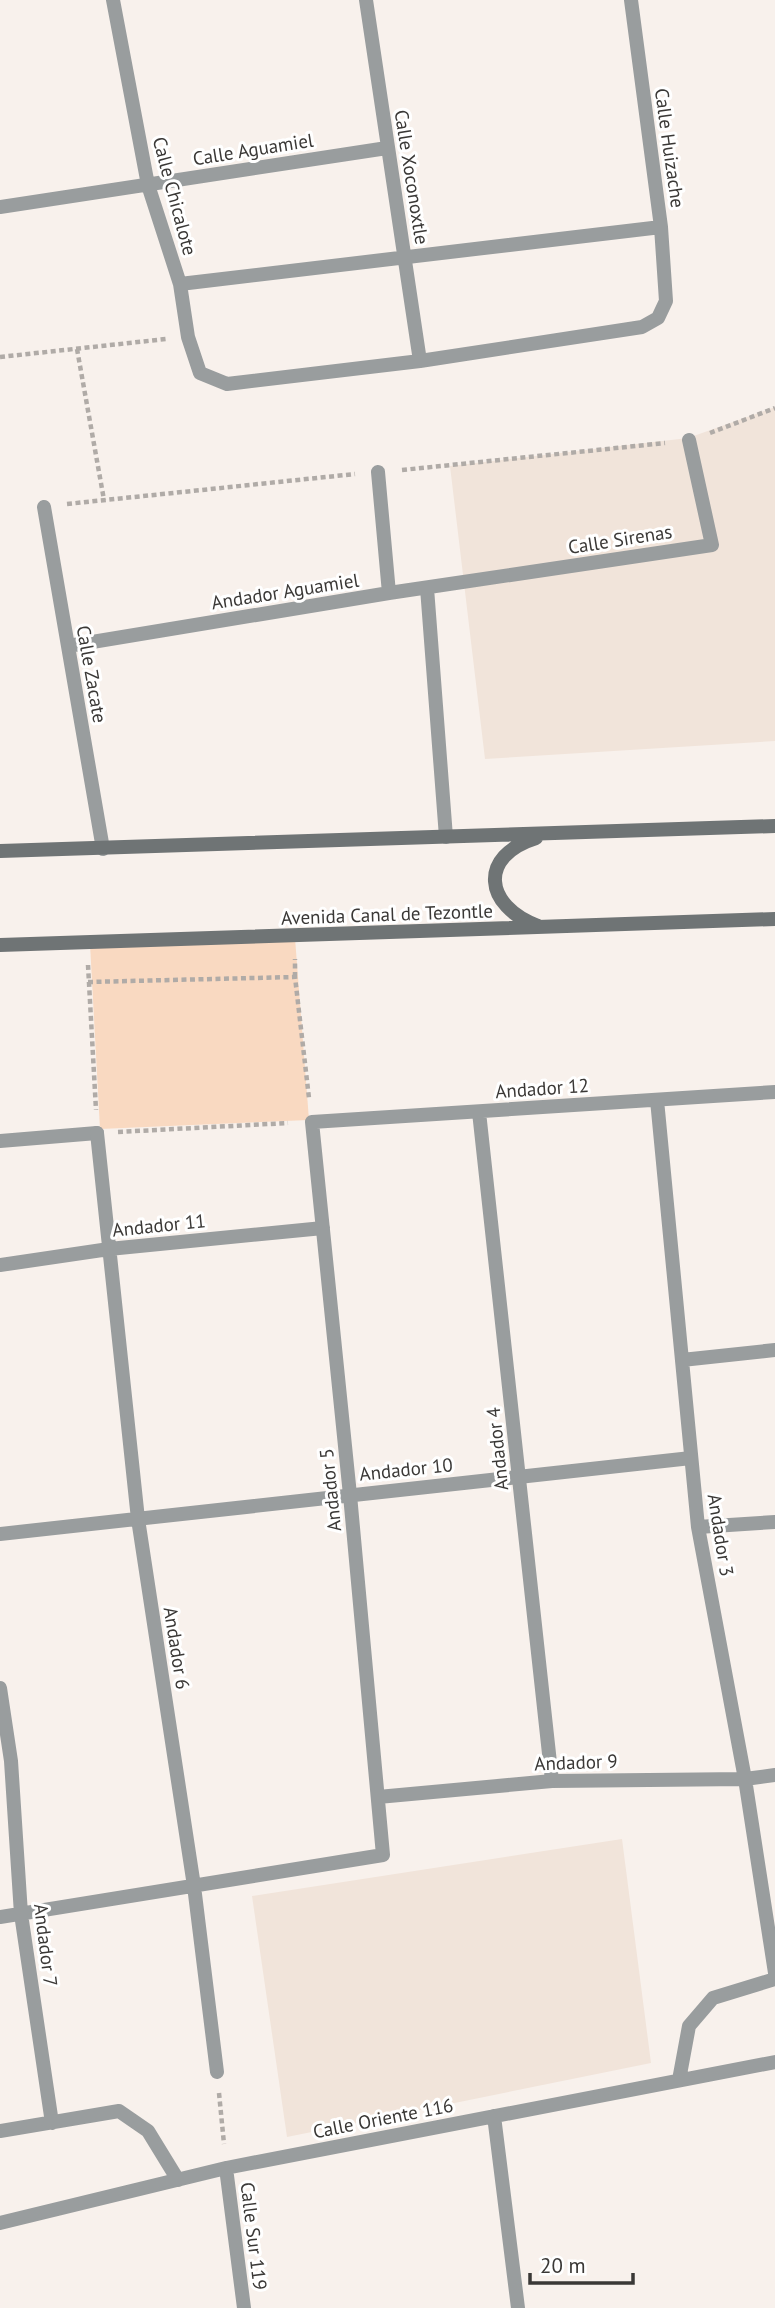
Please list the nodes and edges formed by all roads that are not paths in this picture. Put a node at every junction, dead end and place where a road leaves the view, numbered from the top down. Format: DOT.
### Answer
graph roads {
  1 [pos="113,0"];
  2 [pos="366,0"];
  3 [pos="631,0"];
  4 [pos="387,148"];
  5 [pos="148,185"];
  6 [pos="0,207"];
  7 [pos="661,226"];
  8 [pos="405,257"];
  9 [pos="180,284"];
  10 [pos="420,361"];
  11 [pos="690,440"];
  12 [pos="378,472"];
  13 [pos="44,506"];
  14 [pos="427,588"];
  15 [pos="389,593"];
  16 [pos="68,646"];
  17 [pos="775,826"];
  18 [pos="551,834"];
  19 [pos="446,838"];
  20 [pos="103,849"];
  21 [pos="0,851"];
  22 [pos="775,919"];
  23 [pos="543,928"];
  24 [pos="0,945"];
  25 [pos="775,1092"];
  26 [pos="657,1100"];
  27 [pos="479,1112"];
  28 [pos="312,1122"];
  29 [pos="0,1141"];
  30 [pos="323,1228"];
  31 [pos="109,1250"];
  32 [pos="0,1265"];
  33 [pos="775,1350"];
  34 [pos="682,1360"];
  35 [pos="691,1458"];
  36 [pos="519,1476"];
  37 [pos="350,1495"];
  38 [pos="138,1518"];
  39 [pos="775,1522"];
  40 [pos="698,1527"];
  41 [pos="0,1534"];
  42 [pos="0,1688"];
  43 [pos="775,1775"];
  44 [pos="745,1779"];
  45 [pos="552,1781"];
  46 [pos="378,1797"];
  47 [pos="194,1886"];
  48 [pos="22,1914"];
  49 [pos="0,1917"];
  50 [pos="775,1973"];
  51 [pos="775,1979"];
  52 [pos="775,2062"];
  53 [pos="216,2071"];
  54 [pos="679,2080"];
  55 [pos="494,2116"];
  56 [pos="52,2123"];
  57 [pos="0,2131"];
  58 [pos="226,2168"];
  59 [pos="178,2180"];
  60 [pos="0,2223"];
  61 [pos="244,2308"];
  62 [pos="518,2308"];
  1 -- 5 [label="street, Calle Chicalote"];
  2 -- 4 [label="street, Calle Xoconoxtle"];
  3 -- 7 [label="street, Calle Huizache"];
  4 -- 5 [label="street, Calle Aguamiel"];
  4 -- 8 [label="street, Calle Xoconoxtle"];
  5 -- 6 [label="street, Calle Aguamiel"];
  5 -- 9 [label="street, Calle Chicalote"];
  7 -- 8 [label="street"];
  7 -- 10 [label="street, Calle Huizache"];
  8 -- 9 [label="street"];
  8 -- 10 [label="street, Calle Xoconoxtle"];
  9 -- 10 [label="street, Calle Chicalote"];
  11 -- 14 [label="street, Calle Sirenas"];
  12 -- 15 [label="street, Andador Aguamiel"];
  13 -- 16 [label="street, Calle Zacate"];
  14 -- 15 [label="street, Calle Sirenas"];
  14 -- 19 [label="street"];
  15 -- 16 [label="street, Andador Aguamiel"];
  16 -- 20 [label="street, Calle Zacate"];
  17 -- 18 [label="main road"];
  18 -- 19 [label="main road"];
  18 -- 23 [label="main road"];
  19 -- 20 [label="main road"];
  20 -- 21 [label="main road"];
  22 -- 23 [label="main road, Avenida Canal de Tezontle"];
  23 -- 24 [label="main road, Avenida Canal de Tezontle"];
  25 -- 26 [label="street, Andador 12"];
  26 -- 27 [label="street, Andador 12"];
  26 -- 34 [label="street, Andador 3"];
  27 -- 28 [label="street, Andador 12"];
  27 -- 36 [label="street, Andador 4"];
  28 -- 30 [label="street, Andador 5"];
  29 -- 31 [label="street, Andador 6"];
  30 -- 31 [label="street, Andador 11"];
  30 -- 37 [label="street, Andador 5"];
  31 -- 32 [label="street, Andador 11"];
  31 -- 38 [label="street, Andador 6"];
  33 -- 34 [label="street"];
  34 -- 35 [label="street, Andador 3"];
  35 -- 36 [label="street, Andador 10"];
  35 -- 40 [label="street, Andador 3"];
  36 -- 37 [label="street, Andador 10"];
  36 -- 45 [label="street, Andador 4"];
  37 -- 38 [label="street, Andador 10"];
  37 -- 46 [label="street, Andador 5"];
  38 -- 41 [label="street, Andador 10"];
  38 -- 47 [label="street, Andador 6"];
  39 -- 40 [label="street"];
  40 -- 44 [label="street, Andador 3"];
  42 -- 48 [label="street, Andador 7"];
  43 -- 44 [label="street, Andador 9"];
  44 -- 45 [label="street, Andador 9"];
  44 -- 50 [label="street, Andador 3"];
  45 -- 46 [label="street, Andador 9"];
  46 -- 47 [label="street, Andador 5"];
  47 -- 48 [label="street"];
  47 -- 53 [label="street, Andador 6"];
  48 -- 49 [label="street"];
  48 -- 56 [label="street, Andador 7"];
  51 -- 54 [label="street"];
  52 -- 54 [label="street, Calle Oriente 116"];
  54 -- 55 [label="street, Calle Oriente 116"];
  55 -- 58 [label="street, Calle Oriente 116"];
  55 -- 62 [label="street"];
  56 -- 57 [label="street"];
  56 -- 59 [label="street"];
  58 -- 59 [label="street, Calle Oriente 116"];
  58 -- 61 [label="street, Calle Sur 119"];
  59 -- 60 [label="street, Calle Oriente 116"];
}
